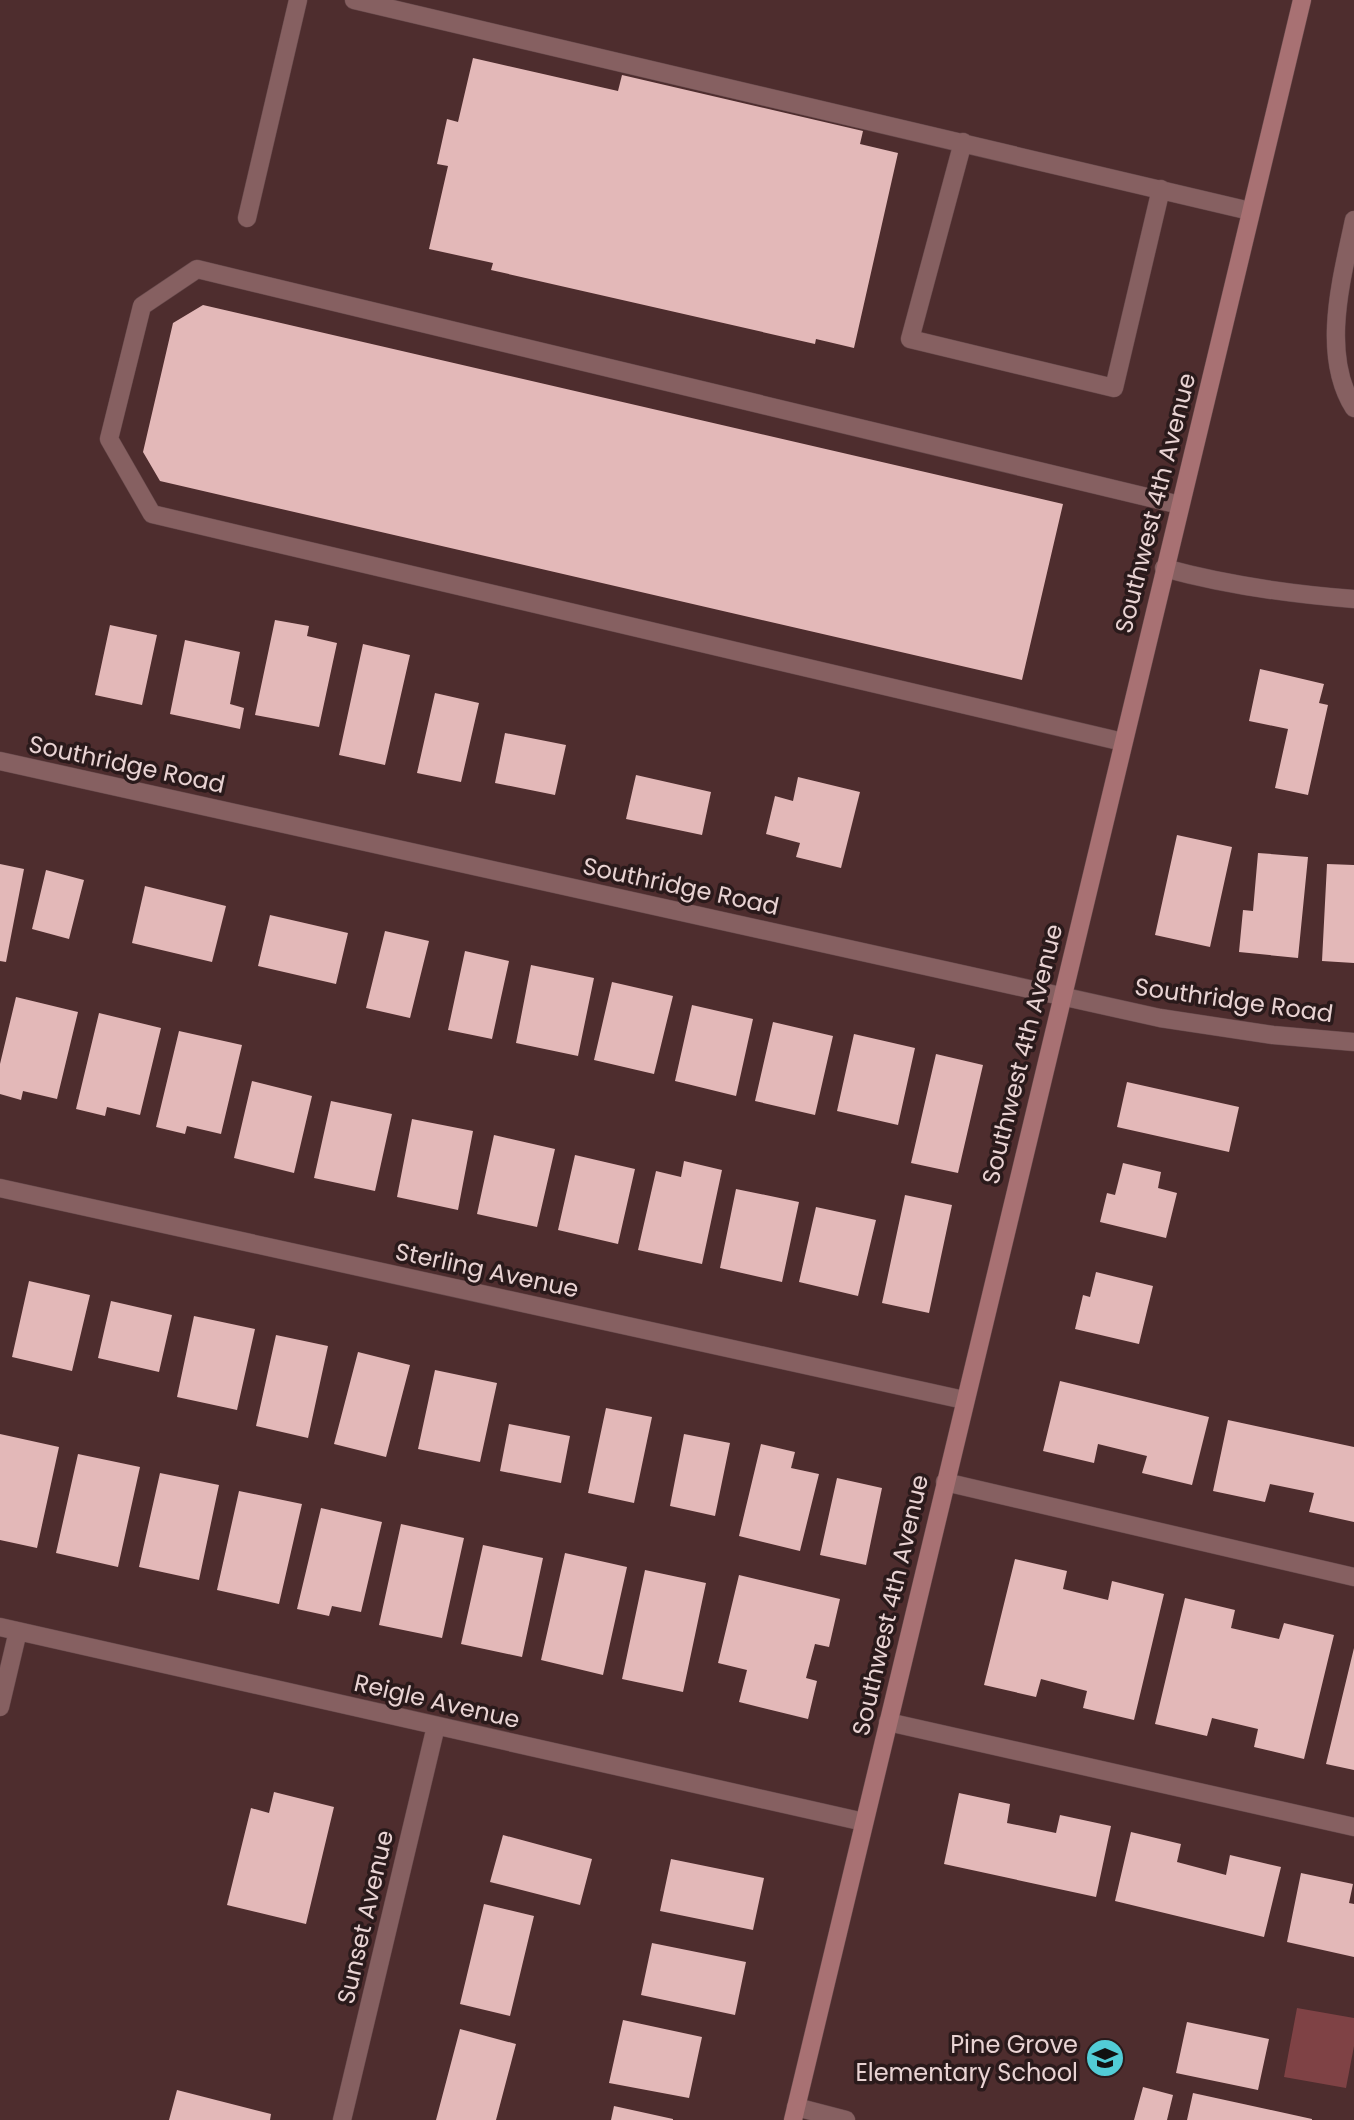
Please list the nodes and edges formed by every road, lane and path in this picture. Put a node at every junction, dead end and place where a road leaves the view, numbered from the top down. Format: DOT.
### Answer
graph roads {
  1 [pos="298,0"];
  2 [pos="354,0"];
  3 [pos="1301,0"];
  4 [pos="962,142"];
  5 [pos="1161,189"];
  6 [pos="1250,211"];
  7 [pos="247,218"];
  8 [pos="1354,220"];
  9 [pos="1354,408"];
  10 [pos="1180,505"];
  11 [pos="1164,568"];
  12 [pos="1354,599"];
  13 [pos="1123,742"];
  14 [pos="0,761"];
  15 [pos="1061,996"];
  16 [pos="1354,1042"];
  17 [pos="0,1188"];
  18 [pos="964,1400"];
  19 [pos="945,1482"];
  20 [pos="1354,1577"];
  21 [pos="0,1627"];
  22 [pos="18,1631"];
  23 [pos="0,1707"];
  24 [pos="888,1722"];
  25 [pos="436,1726"];
  26 [pos="864,1822"];
  27 [pos="1354,1827"];
  28 [pos="794,2114"];
  29 [pos="342,2120"];
  30 [pos="846,2120"];
  1 -- 7 [label="street"];
  2 -- 4 [label="street"];
  3 -- 6 [label="street, Southwest 4th Avenue"];
  4 -- 5 [label="street"];
  4 -- 5 [label="street"];
  5 -- 6 [label="street"];
  6 -- 10 [label="street, Southwest 4th Avenue"];
  8 -- 9 [label="street"];
  10 -- 11 [label="street, Southwest 4th Avenue"];
  10 -- 13 [label="street"];
  11 -- 12 [label="street"];
  11 -- 13 [label="street, Southwest 4th Avenue"];
  13 -- 15 [label="street, Southwest 4th Avenue"];
  14 -- 15 [label="street, Southridge Road"];
  15 -- 16 [label="street, Southridge Road"];
  15 -- 18 [label="street, Southwest 4th Avenue"];
  17 -- 18 [label="street, Sterling Avenue"];
  18 -- 19 [label="street, Southwest 4th Avenue"];
  19 -- 20 [label="street"];
  19 -- 24 [label="street, Southwest 4th Avenue"];
  21 -- 22 [label="street, Reigle Avenue"];
  22 -- 23 [label="street"];
  22 -- 25 [label="street, Reigle Avenue"];
  24 -- 26 [label="street, Southwest 4th Avenue"];
  24 -- 27 [label="street"];
  25 -- 26 [label="street, Reigle Avenue"];
  25 -- 29 [label="street, Sunset Avenue"];
  26 -- 28 [label="street, Southwest 4th Avenue"];
  28 -- 30 [label="street"];
}
